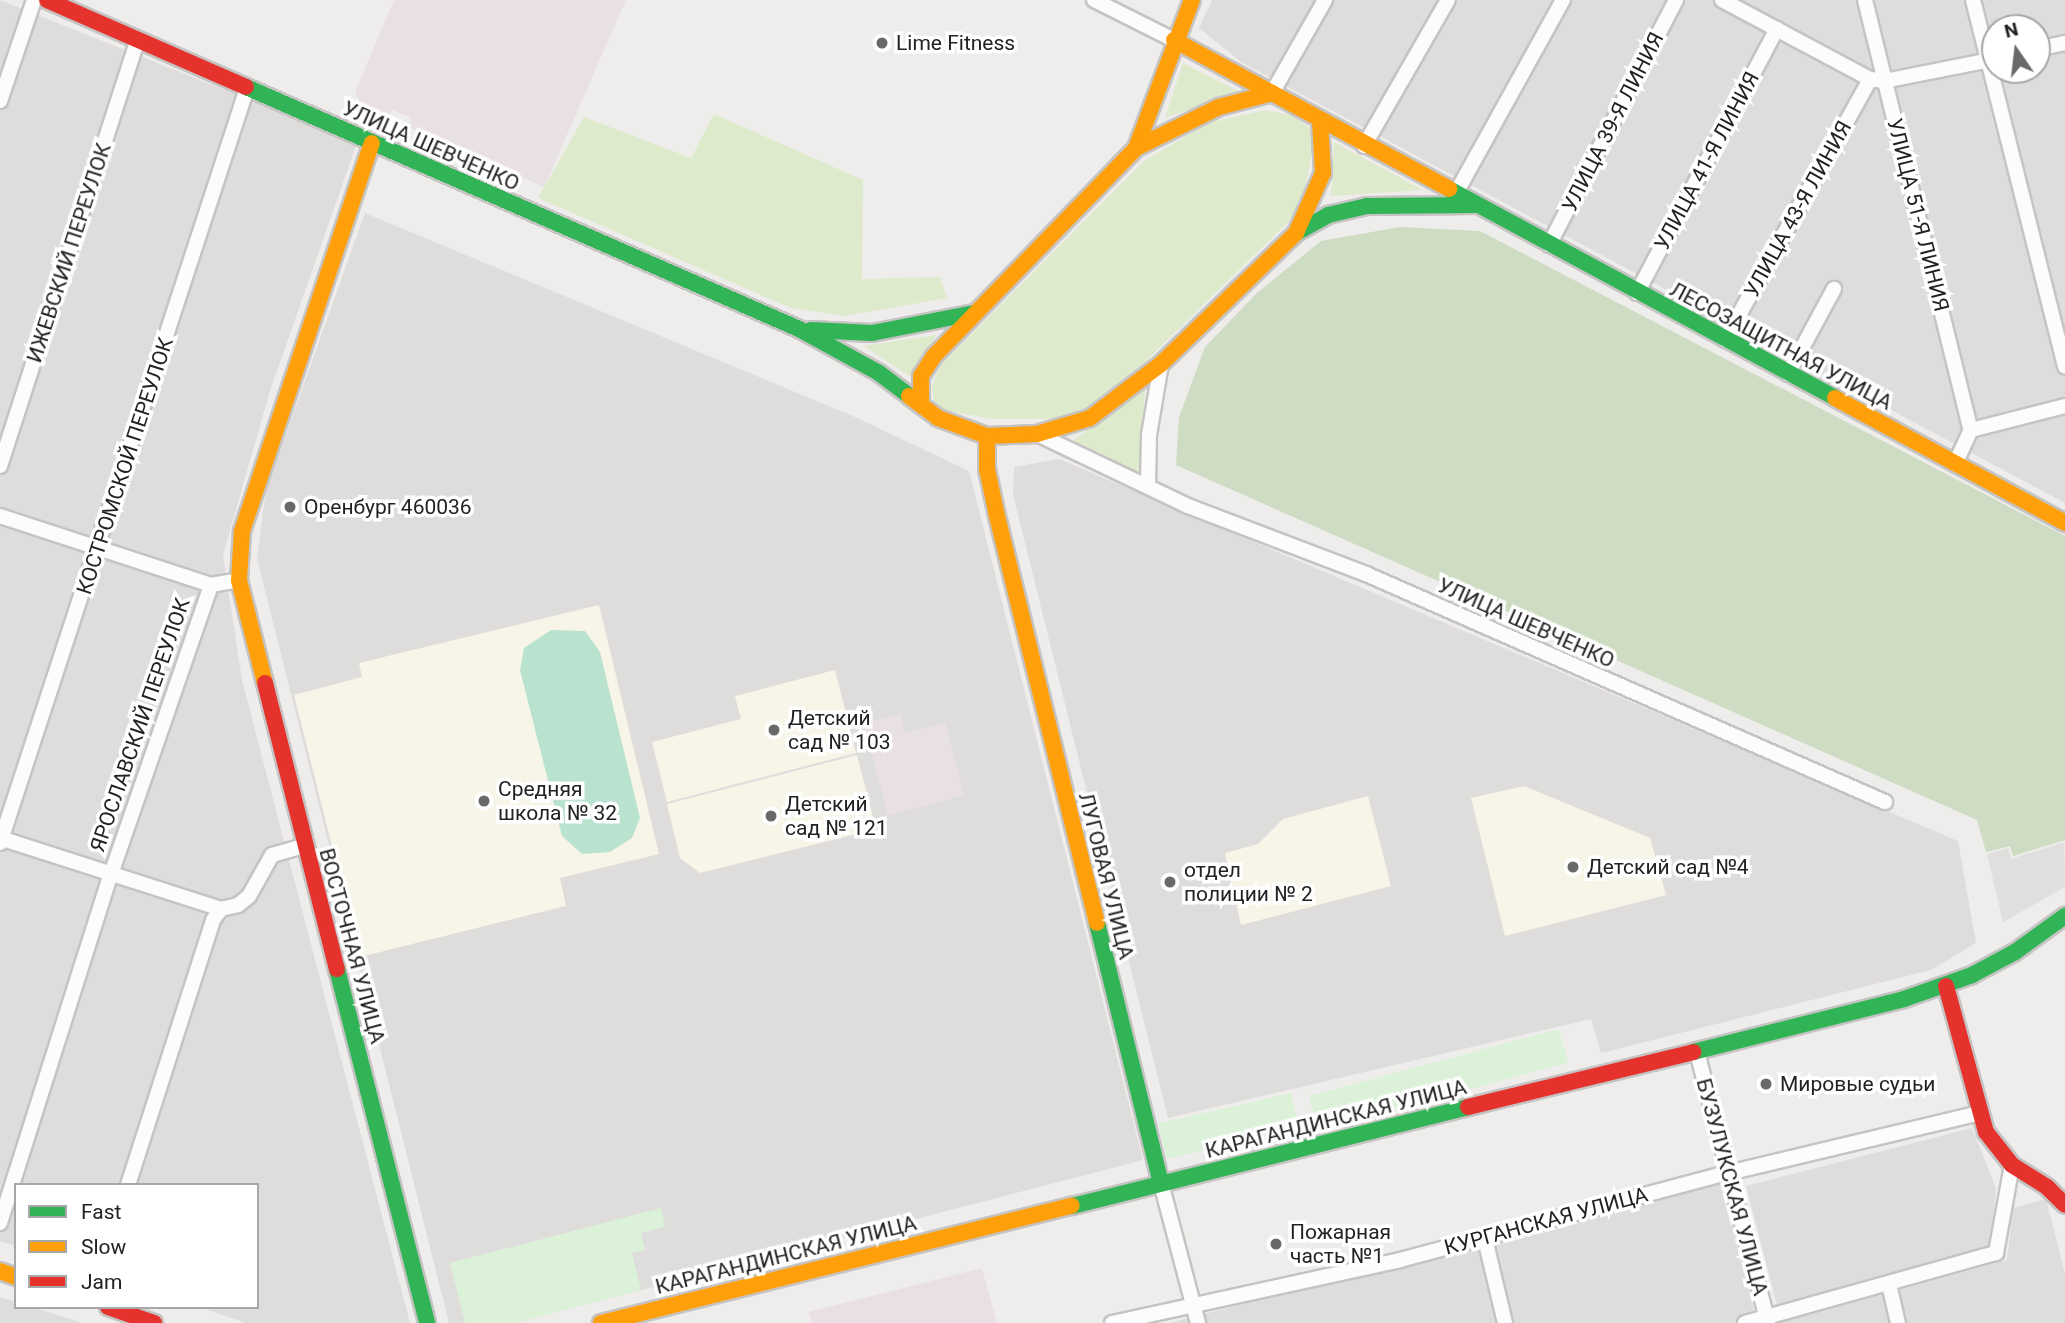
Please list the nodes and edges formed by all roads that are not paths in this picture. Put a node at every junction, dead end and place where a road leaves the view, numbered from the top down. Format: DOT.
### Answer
graph roads {
  1 [pos="34,0"];
  2 [pos="47,0"];
  3 [pos="1094,0"];
  4 [pos="1192,0"];
  5 [pos="1325,0"];
  6 [pos="1448,0"];
  7 [pos="1563,0"];
  8 [pos="1676,0"];
  9 [pos="1722,0"];
  10 [pos="1865,0"];
  11 [pos="1973,0"];
  12 [pos="1981,25"];
  13 [pos="1777,29"];
  14 [pos="138,40"];
  15 [pos="1174,40"];
  16 [pos="1981,62"];
  17 [pos="1877,80"];
  18 [pos="1998,84"];
  19 [pos="247,88"];
  20 [pos="1272,93"];
  21 [pos="0,101"];
  22 [pos="1320,121"];
  23 [pos="372,143"];
  24 [pos="1364,146"];
  25 [pos="1136,148"];
  26 [pos="1456,193"];
  27 [pos="1477,205"];
  28 [pos="1296,233"];
  29 [pos="1549,245"];
  30 [pos="1834,289"];
  31 [pos="1637,293"];
  32 [pos="974,313"];
  33 [pos="799,329"];
  34 [pos="1725,340"];
  35 [pos="1161,364"];
  36 [pos="2065,366"];
  37 [pos="1788,374"];
  38 [pos="921,405"];
  39 [pos="2065,406"];
  40 [pos="1971,429"];
  41 [pos="1037,434"];
  42 [pos="987,436"];
  43 [pos="1955,464"];
  44 [pos="0,466"];
  45 [pos="1148,487"];
  46 [pos="0,516"];
  47 [pos="2065,523"];
  48 [pos="99,549"];
  49 [pos="239,580"];
  50 [pos="211,585"];
  51 [pos="1885,802"];
  52 [pos="0,840"];
  53 [pos="304,846"];
  54 [pos="110,877"];
  55 [pos="221,909"];
  56 [pos="2065,916"];
  57 [pos="1946,986"];
  58 [pos="1697,1052"];
  59 [pos="1980,1113"];
  60 [pos="2012,1165"];
  61 [pos="1728,1173"];
  62 [pos="129,1183"];
  63 [pos="1161,1183"];
  64 [pos="2065,1205"];
  65 [pos="0,1223"];
  66 [pos="1485,1239"];
  67 [pos="1889,1284"];
  68 [pos="1193,1305"];
  69 [pos="114,1309"];
  70 [pos="1767,1320"];
  71 [pos="154,1323"];
  72 [pos="427,1323"];
  73 [pos="601,1323"];
  74 [pos="1112,1323"];
  75 [pos="1198,1323"];
  76 [pos="1505,1323"];
  77 [pos="1745,1323"];
  78 [pos="1898,1323"];
  1 -- 21 [label="street"];
  2 -- 14 [label="main road, УЛИЦА ШЕВЧЕНКО"];
  3 -- 15 [label="street"];
  4 -- 15 [label="main road"];
  5 -- 20 [label="street"];
  6 -- 24 [label="street"];
  7 -- 26 [label="street"];
  8 -- 29 [label="street, УЛИЦА 39-Я ЛИНИЯ"];
  9 -- 13 [label="street"];
  10 -- 17 [label="street, УЛИЦА 51-Я ЛИНИЯ"];
  11 -- 12 [label="street"];
  13 -- 17 [label="street"];
  13 -- 31 [label="street, УЛИЦА 41-Я ЛИНИЯ"];
  14 -- 19 [label="main road, УЛИЦА ШЕВЧЕНКО"];
  14 -- 44 [label="street, ИЖЕВСКИЙ ПЕРЕУЛОК"];
  15 -- 20 [label="main road"];
  15 -- 25 [label="main road"];
  16 -- 17 [label="street"];
  17 -- 34 [label="street, УЛИЦА 43-Я ЛИНИЯ"];
  17 -- 40 [label="street, УЛИЦА 51-Я ЛИНИЯ"];
  18 -- 36 [label="street"];
  19 -- 23 [label="main road, УЛИЦА ШЕВЧЕНКО"];
  19 -- 48 [label="street, КОСТРОМСКОЙ ПЕРЕУЛОК"];
  20 -- 22 [label="main road, ЛЕСОЗАЩИТНАЯ УЛИЦА"];
  20 -- 25 [label="main road"];
  22 -- 24 [label="main road, ЛЕСОЗАЩИТНАЯ УЛИЦА"];
  22 -- 28 [label="main road"];
  23 -- 33 [label="main road, УЛИЦА ШЕВЧЕНКО"];
  23 -- 49 [label="main road"];
  24 -- 26 [label="main road, ЛЕСОЗАЩИТНАЯ УЛИЦА"];
  25 -- 32 [label="main road"];
  26 -- 27 [label="main road, ЛЕСОЗАЩИТНАЯ УЛИЦА"];
  27 -- 28 [label="main road, ЛЕСОЗАЩИТНАЯ УЛИЦА"];
  27 -- 29 [label="main road, ЛЕСОЗАЩИТНАЯ УЛИЦА"];
  28 -- 35 [label="main road"];
  29 -- 31 [label="main road, ЛЕСОЗАЩИТНАЯ УЛИЦА"];
  30 -- 37 [label="street"];
  31 -- 34 [label="main road, ЛЕСОЗАЩИТНАЯ УЛИЦА"];
  32 -- 33 [label="main road, УЛИЦА ШЕВЧЕНКО"];
  32 -- 38 [label="main road"];
  33 -- 38 [label="main road, УЛИЦА ШЕВЧЕНКО"];
  34 -- 37 [label="main road, ЛЕСОЗАЩИТНАЯ УЛИЦА"];
  35 -- 41 [label="main road"];
  35 -- 45 [label="street"];
  37 -- 43 [label="main road, ЛЕСОЗАЩИТНАЯ УЛИЦА"];
  38 -- 42 [label="main road, УЛИЦА ШЕВЧЕНКО"];
  39 -- 40 [label="street"];
  40 -- 43 [label="street"];
  41 -- 42 [label="main road"];
  41 -- 45 [label="street, УЛИЦА ШЕВЧЕНКО"];
  42 -- 63 [label="main road, ЛУГОВАЯ УЛИЦА"];
  43 -- 47 [label="main road, ЛЕСОЗАЩИТНАЯ УЛИЦА"];
  45 -- 51 [label="street, УЛИЦА ШЕВЧЕНКО"];
  46 -- 48 [label="street"];
  48 -- 50 [label="street"];
  48 -- 52 [label="street, КОСТРОМСКОЙ ПЕРЕУЛОК"];
  49 -- 50 [label="street, ЯРОСЛАВСКИЙ ПЕРЕУЛОК"];
  49 -- 53 [label="main road, ВОСТОЧНАЯ УЛИЦА"];
  50 -- 54 [label="street, ЯРОСЛАВСКИЙ ПЕРЕУЛОК"];
  52 -- 54 [label="street"];
  53 -- 55 [label="street"];
  53 -- 72 [label="main road, ВОСТОЧНАЯ УЛИЦА"];
  54 -- 55 [label="street"];
  54 -- 65 [label="street, ЯРОСЛАВСКИЙ ПЕРЕУЛОК"];
  55 -- 62 [label="street"];
  56 -- 57 [label="main road, КАРАГАНДИНСКАЯ УЛИЦА"];
  57 -- 58 [label="main road, КАРАГАНДИНСКАЯ УЛИЦА"];
  57 -- 59 [label="main road"];
  58 -- 61 [label="street, БУЗУЛУКСКАЯ УЛИЦА"];
  58 -- 63 [label="main road, КАРАГАНДИНСКАЯ УЛИЦА"];
  59 -- 60 [label="main road"];
  59 -- 61 [label="street, КУРГАНСКАЯ УЛИЦА"];
  60 -- 64 [label="main road"];
  60 -- 67 [label="street"];
  61 -- 66 [label="street, КУРГАНСКАЯ УЛИЦА"];
  61 -- 70 [label="street, БУЗУЛУКСКАЯ УЛИЦА"];
  63 -- 68 [label="street, ЛУГОВАЯ УЛИЦА"];
  63 -- 73 [label="main road, КАРАГАНДИНСКАЯ УЛИЦА"];
  66 -- 68 [label="street, КУРГАНСКАЯ УЛИЦА"];
  66 -- 76 [label="street"];
  67 -- 70 [label="street"];
  67 -- 78 [label="street"];
  68 -- 74 [label="street, КУРГАНСКАЯ УЛИЦА"];
  68 -- 75 [label="street, ЛУГОВАЯ УЛИЦА"];
  69 -- 71 [label="main road"];
  70 -- 77 [label="street"];
}
